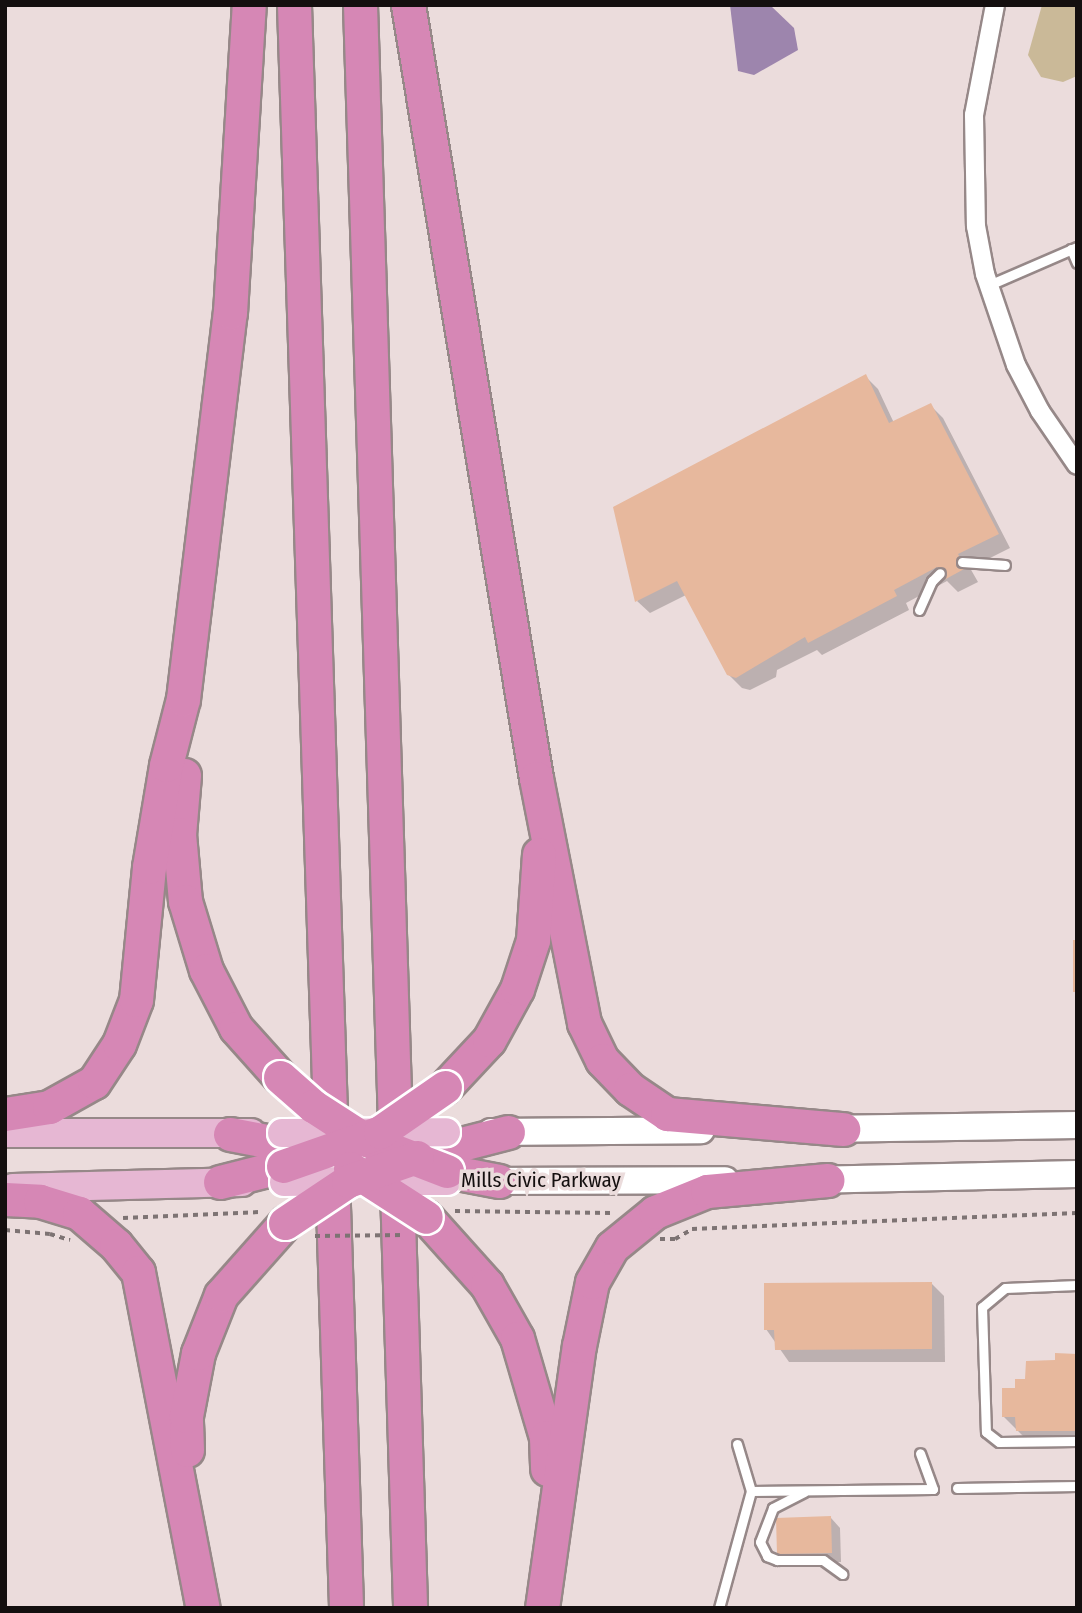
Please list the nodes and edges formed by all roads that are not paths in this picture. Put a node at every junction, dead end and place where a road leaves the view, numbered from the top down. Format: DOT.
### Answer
graph roads {
  1 [pos="248,5"];
  2 [pos="294,5"];
  3 [pos="360,5"];
  4 [pos="408,5"];
  5 [pos="995,5"];
  6 [pos="1074,248"];
  7 [pos="1077,263"];
  8 [pos="989,285"];
  9 [pos="1077,465"];
  10 [pos="962,562"];
  11 [pos="1005,565"];
  12 [pos="940,573"];
  13 [pos="919,610"];
  14 [pos="183,699"];
  15 [pos="536,778"];
  16 [pos="5,1114"];
  17 [pos="1077,1125"];
  18 [pos="843,1129"];
  19 [pos="508,1132"];
  20 [pos="5,1133"];
  21 [pos="230,1133"];
  22 [pos="366,1135"];
  23 [pos="317,1154"];
  24 [pos="283,1156"];
  25 [pos="446,1158"];
  26 [pos="410,1159"];
  27 [pos="1077,1174"];
  28 [pos="361,1179"];
  29 [pos="827,1180"];
  30 [pos="499,1181"];
  31 [pos="220,1182"];
  32 [pos="5,1188"];
  33 [pos="5,1199"];
  34 [pos="1077,1285"];
  35 [pos="1077,1441"];
  36 [pos="737,1444"];
  37 [pos="920,1453"];
  38 [pos="1077,1486"];
  39 [pos="957,1488"];
  40 [pos="806,1491"];
  41 [pos="751,1492"];
  42 [pos="189,1529"];
  43 [pos="549,1541"];
  44 [pos="842,1574"];
  45 [pos="203,1608"];
  46 [pos="346,1608"];
  47 [pos="410,1608"];
  48 [pos="542,1608"];
  49 [pos="719,1608"];
  1 -- 14 [label="highway"];
  2 -- 46 [label="highway"];
  3 -- 47 [label="highway"];
  4 -- 15 [label="highway"];
  5 -- 8 [label="street"];
  6 -- 7 [label="lane"];
  6 -- 8 [label="lane"];
  8 -- 9 [label="street"];
  10 -- 11 [label="lane"];
  12 -- 13 [label="lane"];
  14 -- 16 [label="highway"];
  14 -- 22 [label="highway, bridge"];
  15 -- 18 [label="highway"];
  15 -- 22 [label="highway, bridge"];
  17 -- 18 [label="main road"];
  18 -- 19 [label="main road"];
  19 -- 25 [label="highway"];
  20 -- 21 [label="main road"];
  21 -- 24 [label="highway"];
  22 -- 23 [label="highway, bridge"];
  22 -- 24 [label="main road, bridge"];
  22 -- 25 [label="main road, bridge"];
  22 -- 26 [label="highway, bridge"];
  23 -- 24 [label="highway, bridge"];
  23 -- 28 [label="highway, bridge"];
  24 -- 28 [label="main road, Mills Civic Parkway, bridge"];
  24 -- 31 [label="highway"];
  25 -- 26 [label="highway, bridge"];
  25 -- 28 [label="main road, Mills Civic Parkway, bridge"];
  25 -- 30 [label="highway"];
  26 -- 28 [label="highway, bridge"];
  27 -- 29 [label="main road, Mills Civic Parkway"];
  28 -- 42 [label="highway, bridge"];
  28 -- 43 [label="highway, bridge"];
  29 -- 30 [label="main road, Mills Civic Parkway"];
  29 -- 43 [label="highway"];
  31 -- 32 [label="main road"];
  33 -- 42 [label="highway"];
  34 -- 35 [label="lane"];
  36 -- 41 [label="lane"];
  37 -- 40 [label="lane"];
  38 -- 39 [label="lane"];
  40 -- 41 [label="lane"];
  40 -- 44 [label="lane"];
  41 -- 49 [label="lane"];
  42 -- 45 [label="highway"];
  43 -- 48 [label="highway"];
}
